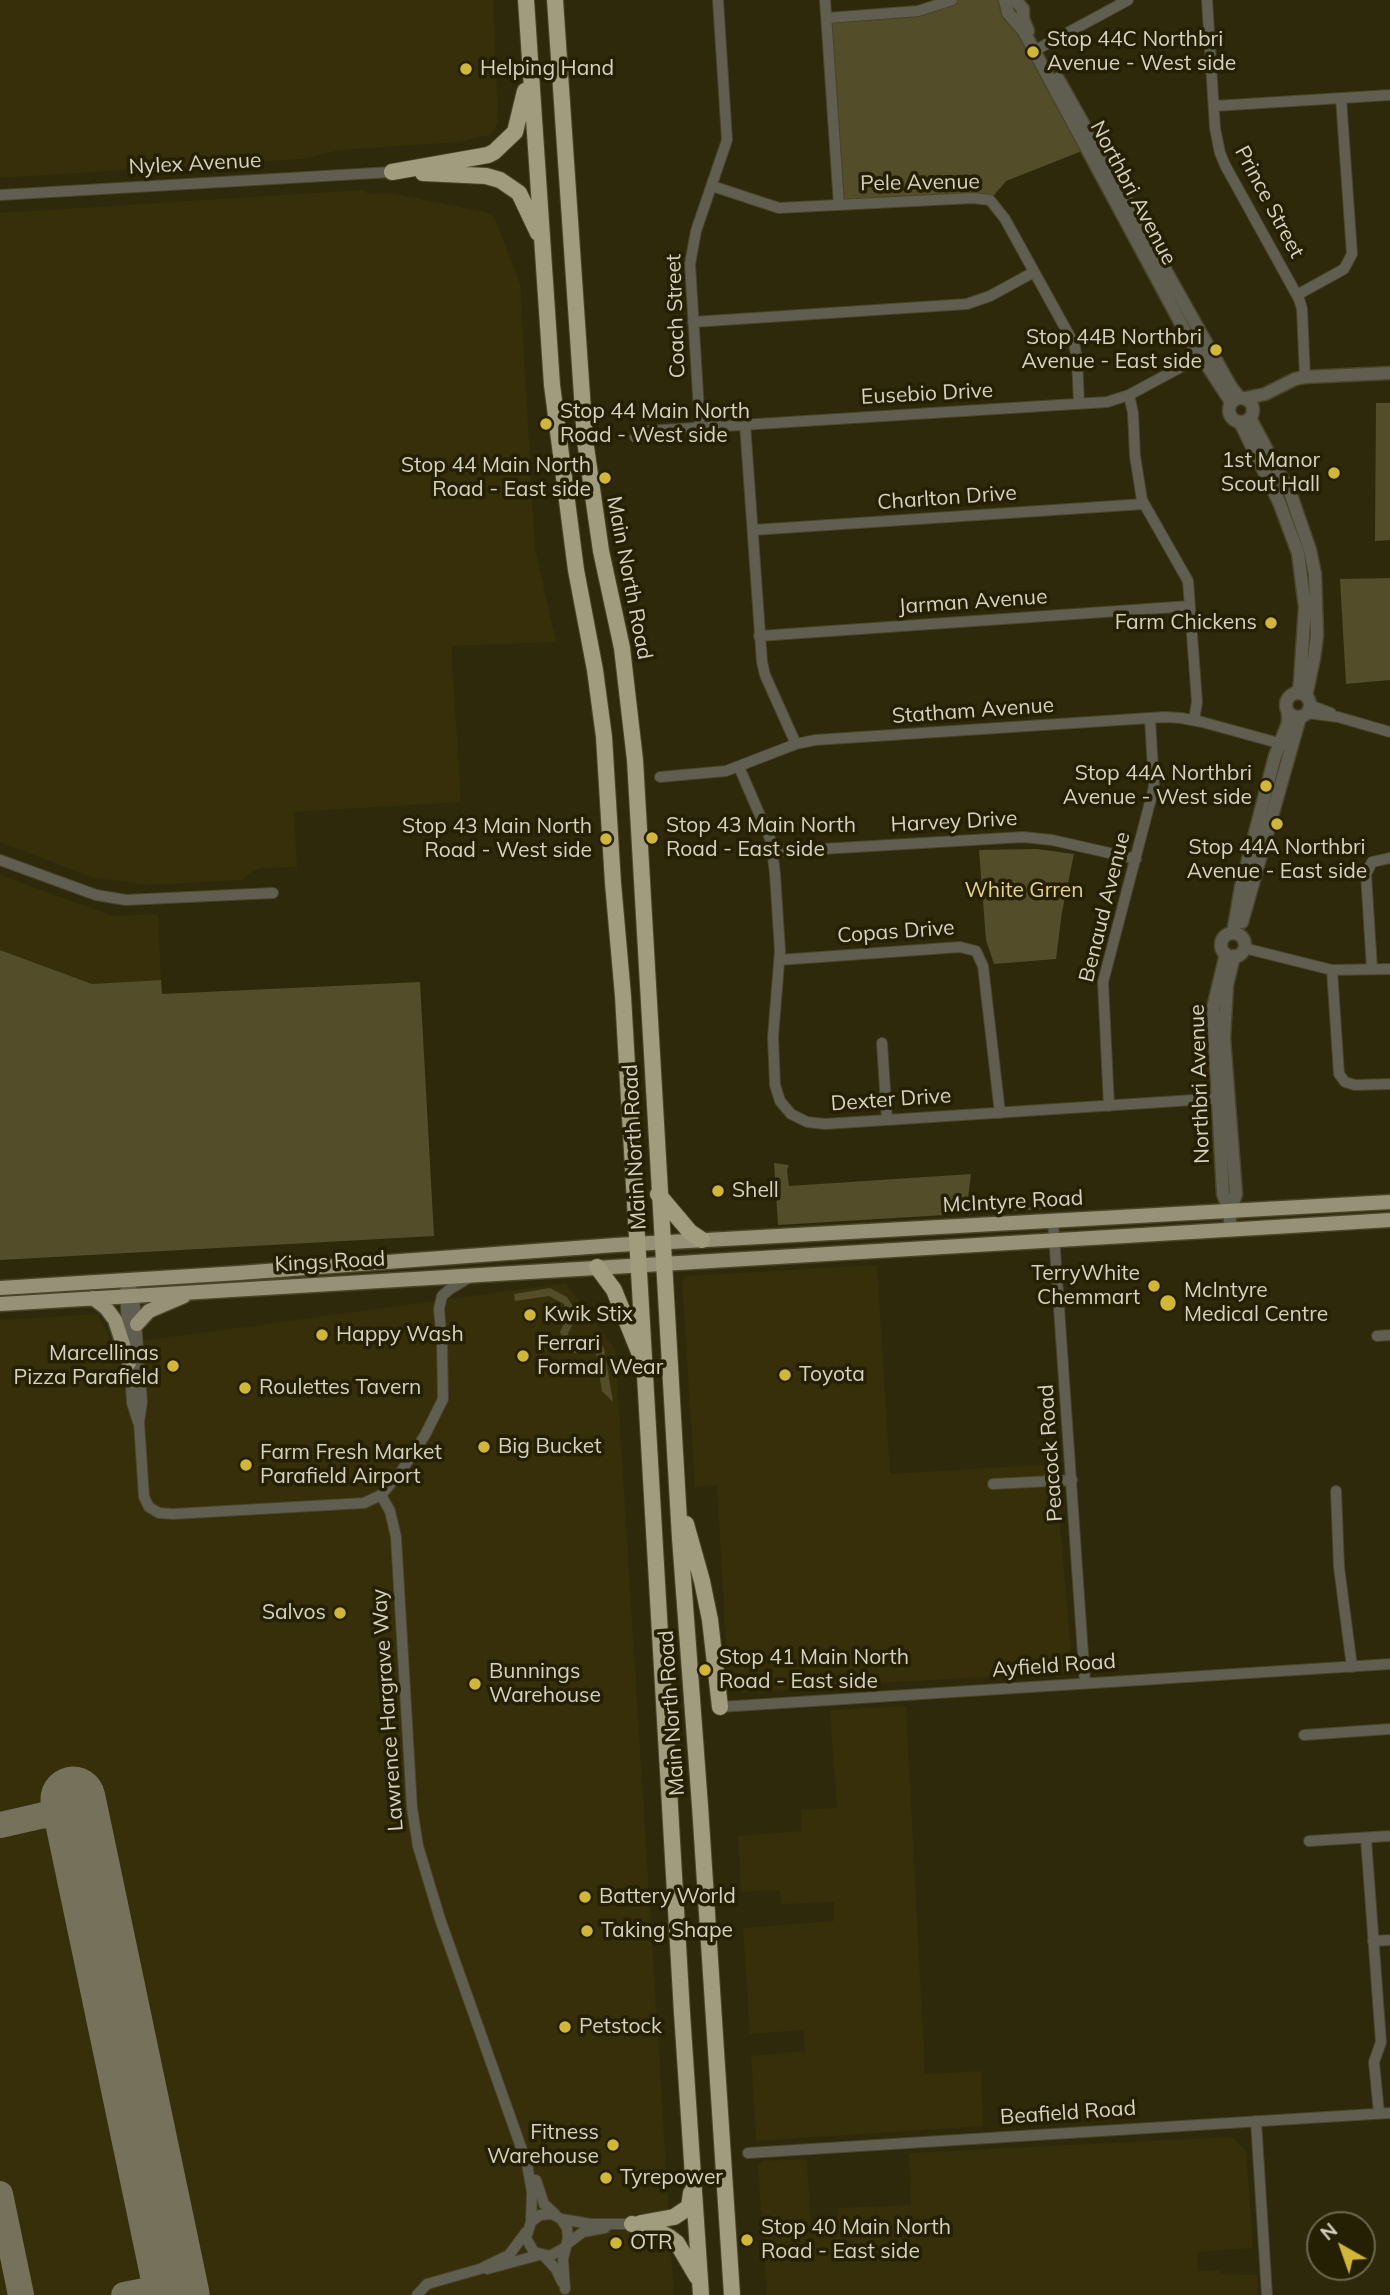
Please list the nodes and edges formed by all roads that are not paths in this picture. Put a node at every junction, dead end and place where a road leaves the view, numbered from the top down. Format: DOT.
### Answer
graph roads {
  1 [pos="526,0"];
  2 [pos="555,0"];
  3 [pos="718,0"];
  4 [pos="825,0"];
  5 [pos="952,0"];
  6 [pos="1005,0"];
  7 [pos="1015,0"];
  8 [pos="1128,0"];
  9 [pos="1207,0"];
  10 [pos="827,18"];
  11 [pos="1037,49"];
  12 [pos="530,70"];
  13 [pos="1390,95"];
  14 [pos="1341,98"];
  15 [pos="1214,106"];
  16 [pos="393,172"];
  17 [pos="712,186"];
  18 [pos="0,195"];
  19 [pos="839,205"];
  20 [pos="542,243"];
  21 [pos="1034,272"];
  22 [pos="1297,295"];
  23 [pos="693,322"];
  24 [pos="1205,354"];
  25 [pos="1390,373"];
  26 [pos="1305,377"];
  27 [pos="1129,395"];
  28 [pos="1079,404"];
  29 [pos="1243,408"];
  30 [pos="745,424"];
  31 [pos="700,427"];
  32 [pos="635,437"];
  33 [pos="1144,504"];
  34 [pos="752,530"];
  35 [pos="1190,606"];
  36 [pos="759,636"];
  37 [pos="1301,706"];
  38 [pos="1150,718"];
  39 [pos="1194,720"];
  40 [pos="1390,732"];
  41 [pos="796,744"];
  42 [pos="1284,744"];
  43 [pos="739,767"];
  44 [pos="660,777"];
  45 [pos="772,852"];
  46 [pos="1390,858"];
  47 [pos="1136,859"];
  48 [pos="0,860"];
  49 [pos="272,893"];
  50 [pos="1236,934"];
  51 [pos="1235,953"];
  52 [pos="779,960"];
  53 [pos="1371,969"];
  54 [pos="1390,969"];
  55 [pos="1332,970"];
  56 [pos="882,1042"];
  57 [pos="1390,1084"];
  58 [pos="1222,1098"];
  59 [pos="1109,1105"];
  60 [pos="1000,1113"];
  61 [pos="887,1120"];
  62 [pos="658,1194"];
  63 [pos="1390,1202"];
  64 [pos="1230,1212"];
  65 [pos="1390,1220"];
  66 [pos="1053,1221"];
  67 [pos="1230,1228"];
  68 [pos="822,1233"];
  69 [pos="1054,1239"];
  70 [pos="702,1240"];
  71 [pos="662,1243"];
  72 [pos="638,1244"];
  73 [pos="861,1251"];
  74 [pos="663,1263"];
  75 [pos="639,1265"];
  76 [pos="597,1267"];
  77 [pos="474,1275"];
  78 [pos="128,1280"];
  79 [pos="0,1288"];
  80 [pos="199,1291"];
  81 [pos="129,1295"];
  82 [pos="93,1298"];
  83 [pos="0,1304"];
  84 [pos="136,1324"];
  85 [pos="1390,1335"];
  86 [pos="1377,1336"];
  87 [pos="129,1363"];
  88 [pos="643,1363"];
  89 [pos="139,1422"];
  90 [pos="1072,1480"];
  91 [pos="993,1484"];
  92 [pos="1336,1491"];
  93 [pos="381,1495"];
  94 [pos="677,1495"];
  95 [pos="1390,1664"];
  96 [pos="1352,1667"];
  97 [pos="1085,1683"];
  98 [pos="720,1707"];
  99 [pos="1390,1729"];
  100 [pos="1304,1735"];
  101 [pos="1390,1836"];
  102 [pos="1366,1839"];
  103 [pos="1309,1840"];
  104 [pos="1390,1940"];
  105 [pos="1373,1941"];
  106 [pos="1385,2113"];
  107 [pos="1256,2121"];
  108 [pos="748,2153"];
  109 [pos="527,2164"];
  110 [pos="692,2188"];
  111 [pos="559,2218"];
  112 [pos="531,2222"];
  113 [pos="629,2224"];
  114 [pos="526,2232"];
  115 [pos="566,2246"];
  116 [pos="542,2256"];
  117 [pos="480,2269"];
  118 [pos="701,2289"];
  119 [pos="417,2295"];
  120 [pos="732,2295"];
  121 [pos="1267,2295"];
  1 -- 12 [label="highway, Main North Road"];
  2 -- 62 [label="highway, Main North Road"];
  3 -- 17 [label="street, Coach Street"];
  4 -- 10 [label="street"];
  5 -- 10 [label="street"];
  6 -- 11 [label="street, Northbri Avenue"];
  7 -- 11 [label="street, Northbri Avenue"];
  8 -- 11 [label="street"];
  9 -- 15 [label="street, Prince Street"];
  10 -- 19 [label="street"];
  11 -- 24 [label="street, Northbri Avenue"];
  12 -- 16 [label="highway"];
  12 -- 20 [label="highway, Main North Road"];
  13 -- 14 [label="street"];
  14 -- 15 [label="street"];
  14 -- 22 [label="street"];
  15 -- 22 [label="street, Prince Street"];
  16 -- 18 [label="street, Nylex Avenue"];
  16 -- 20 [label="highway"];
  17 -- 19 [label="street, Pele Avenue"];
  17 -- 23 [label="street, Coach Street"];
  19 -- 21 [label="street, Pele Avenue"];
  20 -- 72 [label="highway, Main North Road"];
  21 -- 23 [label="street"];
  21 -- 28 [label="street, Pele Avenue"];
  22 -- 26 [label="street, Prince Street"];
  23 -- 31 [label="street, Coach Street"];
  24 -- 27 [label="street, Eusebio Drive"];
  24 -- 29 [label="street, Northbri Avenue"];
  25 -- 26 [label="street"];
  26 -- 29 [label="street"];
  27 -- 28 [label="street, Eusebio Drive"];
  27 -- 33 [label="street"];
  28 -- 30 [label="street, Eusebio Drive"];
  29 -- 37 [label="street, Northbri Avenue"];
  30 -- 31 [label="street, Eusebio Drive"];
  30 -- 34 [label="street"];
  31 -- 32 [label="street, Eusebio Drive"];
  33 -- 34 [label="street, Charlton Drive"];
  33 -- 35 [label="street"];
  34 -- 36 [label="street"];
  35 -- 36 [label="street, Jarman Avenue"];
  35 -- 39 [label="street"];
  36 -- 41 [label="street"];
  37 -- 40 [label="street"];
  37 -- 42 [label="street, Northbri Avenue"];
  38 -- 39 [label="street, Statham Avenue"];
  38 -- 41 [label="street, Statham Avenue"];
  38 -- 47 [label="street, Benaud Avenue"];
  39 -- 42 [label="street, Statham Avenue"];
  41 -- 43 [label="street, Statham Avenue"];
  42 -- 50 [label="street, Northbri Avenue"];
  43 -- 44 [label="street, Statham Avenue"];
  43 -- 45 [label="street, Dexter Drive"];
  45 -- 47 [label="street, Harvey Drive"];
  45 -- 52 [label="street, Dexter Drive"];
  46 -- 53 [label="street"];
  47 -- 59 [label="street, Benaud Avenue"];
  48 -- 49 [label="street"];
  50 -- 51 [label="street"];
  50 -- 51 [label="street"];
  51 -- 55 [label="street"];
  51 -- 58 [label="street, Northbri Avenue"];
  52 -- 60 [label="street, Copas Drive"];
  52 -- 61 [label="street, Dexter Drive"];
  53 -- 54 [label="street"];
  53 -- 55 [label="street"];
  55 -- 57 [label="street"];
  56 -- 61 [label="street"];
  58 -- 59 [label="street, Dexter Drive"];
  58 -- 64 [label="street, Northbri Avenue"];
  59 -- 60 [label="street, Dexter Drive"];
  60 -- 61 [label="street, Dexter Drive"];
  62 -- 70 [label="highway"];
  62 -- 71 [label="highway, Main North Road"];
  63 -- 64 [label="main road, McIntyre Road"];
  64 -- 66 [label="main road, McIntyre Road"];
  64 -- 67 [label="street, Northbri Avenue"];
  65 -- 67 [label="main road, McIntyre Road"];
  66 -- 68 [label="main road, McIntyre Road"];
  66 -- 69 [label="street, Peacock Road"];
  67 -- 69 [label="main road, McIntyre Road"];
  68 -- 70 [label="main road, McIntyre Road"];
  68 -- 73 [label="main road"];
  69 -- 73 [label="main road, McIntyre Road"];
  69 -- 90 [label="street, Peacock Road"];
  70 -- 71 [label="main road, McIntyre Road"];
  71 -- 72 [label="main road, McIntyre Road"];
  71 -- 74 [label="highway, Main North Road"];
  72 -- 75 [label="highway, Main North Road"];
  72 -- 78 [label="main road, Kings Road"];
  73 -- 74 [label="main road, McIntyre Road"];
  74 -- 75 [label="main road, Kings Road"];
  74 -- 94 [label="highway, Main North Road"];
  75 -- 76 [label="main road, Kings Road"];
  75 -- 88 [label="highway, Main North Road"];
  76 -- 77 [label="main road, Kings Road"];
  76 -- 88 [label="highway"];
  77 -- 80 [label="main road, Kings Road"];
  77 -- 93 [label="street"];
  78 -- 79 [label="main road, Kings Road"];
  78 -- 81 [label="street"];
  80 -- 81 [label="main road, Kings Road"];
  80 -- 84 [label="main road"];
  81 -- 82 [label="main road, Kings Road"];
  81 -- 84 [label="street"];
  81 -- 87 [label="street"];
  82 -- 83 [label="main road, Kings Road"];
  82 -- 87 [label="main road"];
  84 -- 89 [label="street"];
  85 -- 86 [label="street"];
  87 -- 89 [label="street"];
  88 -- 110 [label="highway, Main North Road"];
  89 -- 93 [label="street"];
  90 -- 91 [label="street"];
  90 -- 97 [label="street, Peacock Road"];
  92 -- 96 [label="street"];
  93 -- 109 [label="street, Lawrence Hargrave Way"];
  94 -- 98 [label="highway"];
  94 -- 120 [label="highway, Main North Road"];
  95 -- 96 [label="street, Ayfield Road"];
  96 -- 97 [label="street, Ayfield Road"];
  97 -- 98 [label="street, Ayfield Road"];
  99 -- 100 [label="street"];
  101 -- 102 [label="street"];
  102 -- 103 [label="street"];
  102 -- 105 [label="street"];
  104 -- 105 [label="street"];
  105 -- 106 [label="street"];
  106 -- 107 [label="street, Beafield Road"];
  107 -- 108 [label="street, Beafield Road"];
  107 -- 121 [label="street"];
  109 -- 111 [label="street, Lawrence Hargrave Way"];
  109 -- 112 [label="street, Lawrence Hargrave Way"];
  110 -- 113 [label="highway"];
  110 -- 118 [label="highway, Main North Road"];
  111 -- 112 [label="street"];
  111 -- 113 [label="street"];
  111 -- 115 [label="street"];
  112 -- 114 [label="street"];
  113 -- 115 [label="street"];
  113 -- 118 [label="highway"];
  114 -- 116 [label="street"];
  114 -- 117 [label="street"];
  115 -- 116 [label="street"];
  115 -- 116 [label="street"];
  116 -- 117 [label="street"];
  117 -- 119 [label="street"];
}
